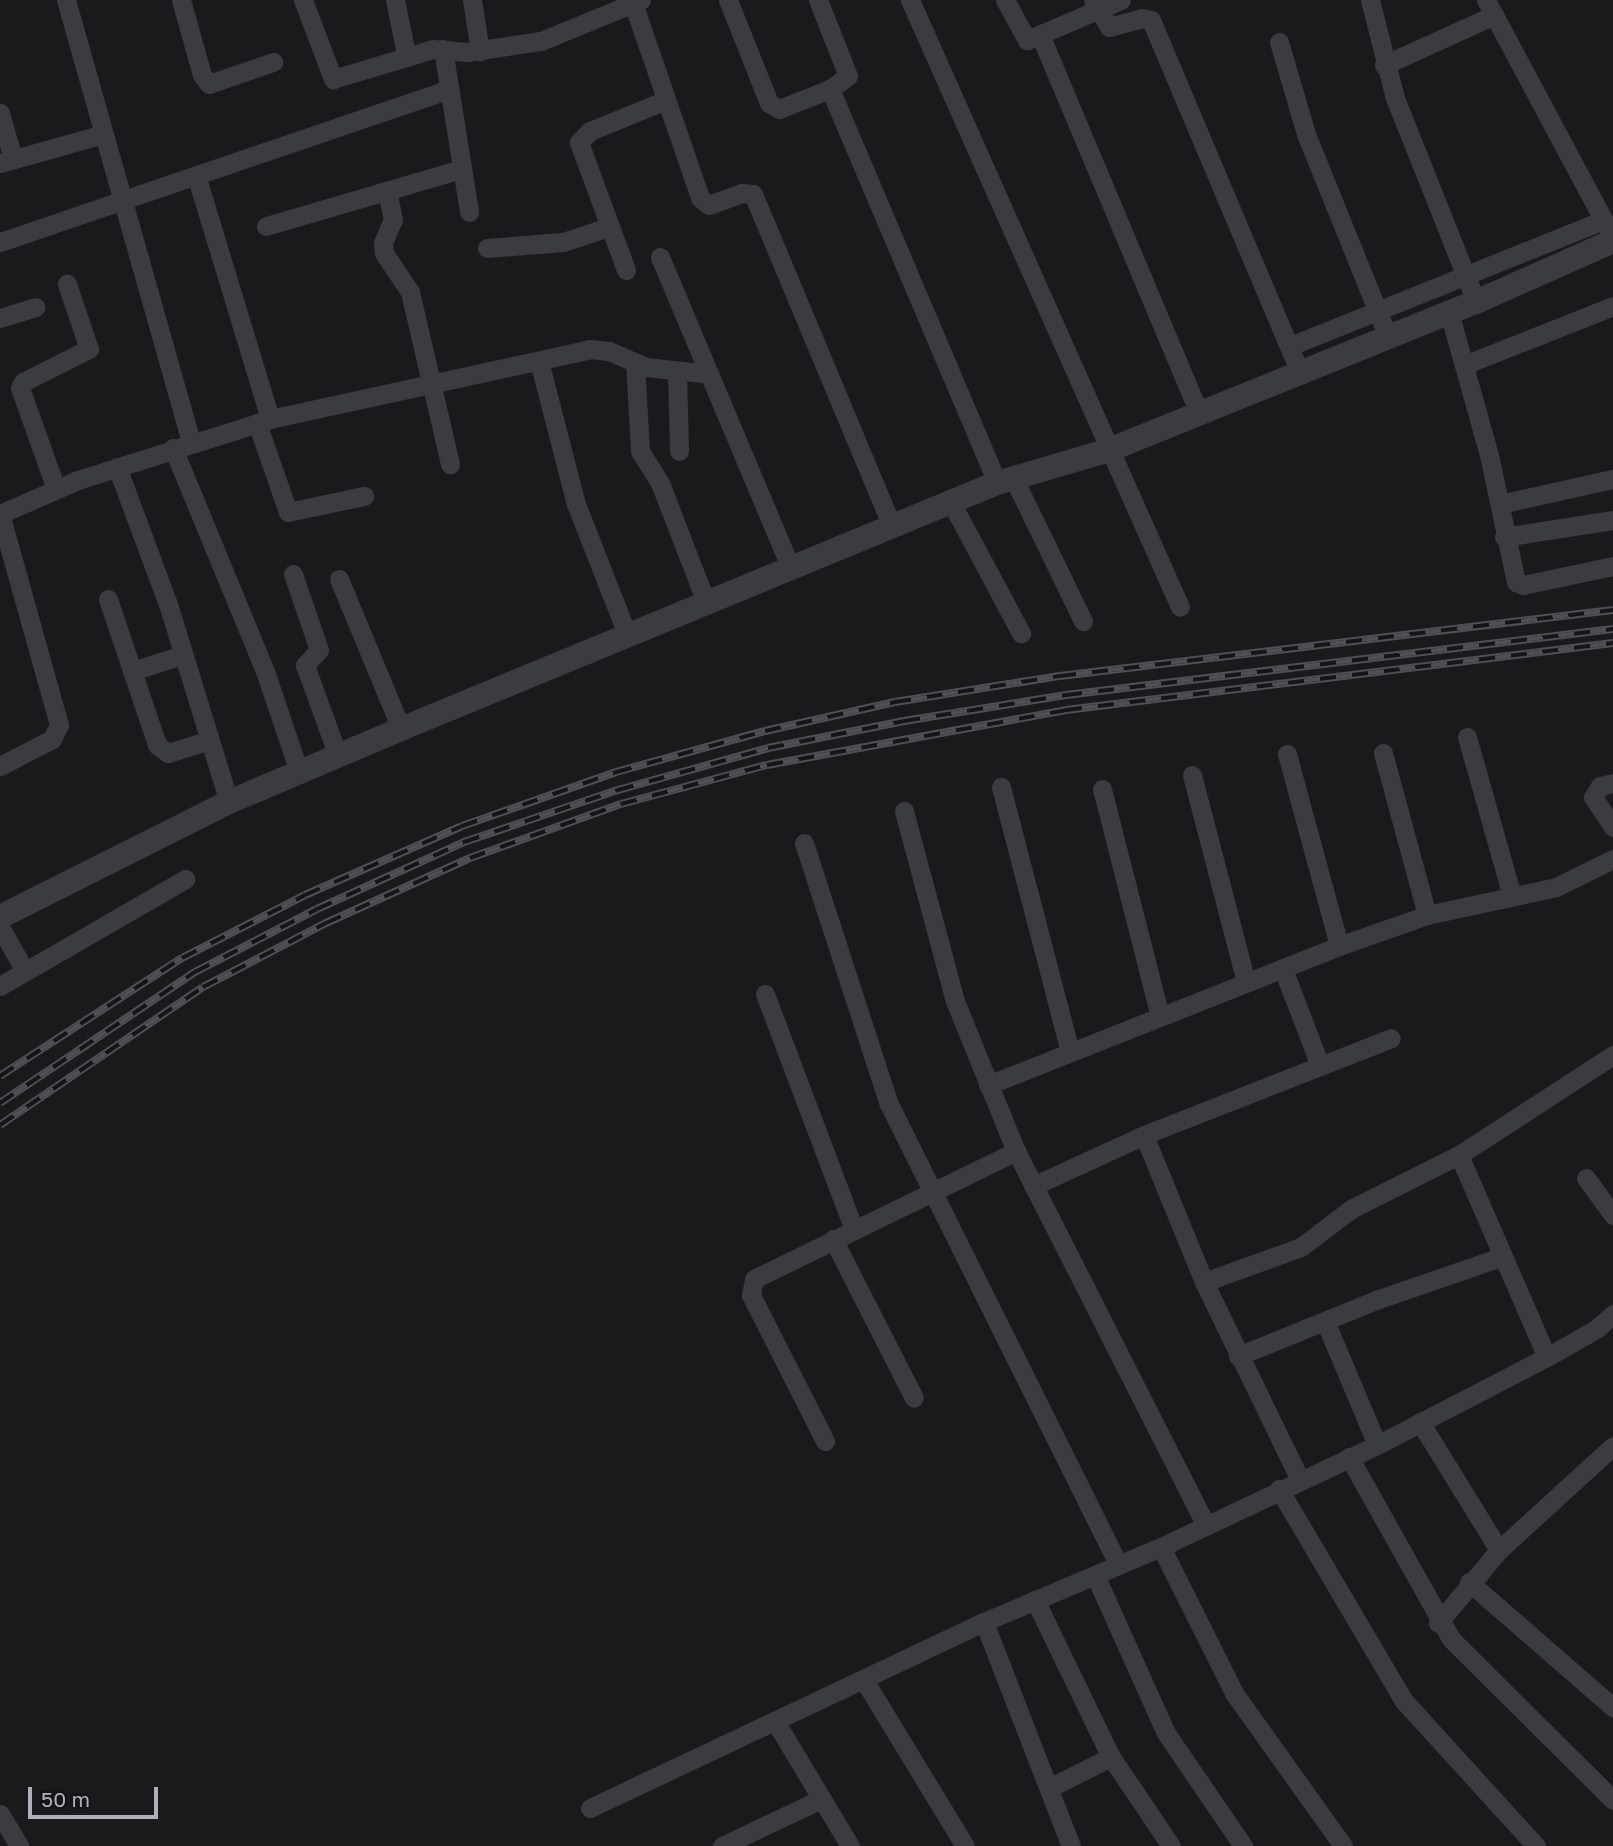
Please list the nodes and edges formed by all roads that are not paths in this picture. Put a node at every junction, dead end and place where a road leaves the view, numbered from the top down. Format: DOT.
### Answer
graph roads {
  1 [pos="66,0"];
  2 [pos="181,0"];
  3 [pos="303,0"];
  4 [pos="395,0"];
  5 [pos="471,0"];
  6 [pos="728,0"];
  7 [pos="818,0"];
  8 [pos="910,0"];
  9 [pos="1005,0"];
  10 [pos="1121,0"];
  11 [pos="1370,0"];
  12 [pos="637,2"];
  13 [pos="1096,5"];
  14 [pos="1490,8"];
  15 [pos="1041,37"];
  16 [pos="1279,42"];
  17 [pos="443,49"];
  18 [pos="480,51"];
  19 [pos="406,54"];
  20 [pos="273,62"];
  21 [pos="1384,65"];
  22 [pos="830,89"];
  23 [pos="447,90"];
  24 [pos="666,100"];
  25 [pos="0,113"];
  26 [pos="103,134"];
  27 [pos="6,161"];
  28 [pos="461,169"];
  29 [pos="196,175"];
  30 [pos="387,191"];
  31 [pos="122,200"];
  32 [pos="468,212"];
  33 [pos="266,226"];
  34 [pos="609,227"];
  35 [pos="1610,232"];
  36 [pos="0,242"];
  37 [pos="487,248"];
  38 [pos="660,257"];
  39 [pos="626,270"];
  40 [pos="1465,274"];
  41 [pos="67,284"];
  42 [pos="1476,302"];
  43 [pos="1613,306"];
  44 [pos="35,307"];
  45 [pos="1377,310"];
  46 [pos="1449,312"];
  47 [pos="0,318"];
  48 [pos="1388,337"];
  49 [pos="1290,345"];
  50 [pos="539,361"];
  51 [pos="635,363"];
  52 [pos="1464,365"];
  53 [pos="677,372"];
  54 [pos="1300,372"];
  55 [pos="710,374"];
  56 [pos="431,384"];
  57 [pos="1199,412"];
  58 [pos="264,421"];
  59 [pos="182,445"];
  60 [pos="1109,450"];
  61 [pos="679,451"];
  62 [pos="450,464"];
  63 [pos="117,467"];
  64 [pos="1613,480"];
  65 [pos="1006,481"];
  66 [pos="56,489"];
  67 [pos="364,496"];
  68 [pos="951,502"];
  69 [pos="1500,504"];
  70 [pos="0,514"];
  71 [pos="1613,520"];
  72 [pos="892,526"];
  73 [pos="1504,537"];
  74 [pos="1613,566"];
  75 [pos="791,568"];
  76 [pos="293,574"];
  77 [pos="338,579"];
  78 [pos="108,599"];
  79 [pos="706,602"];
  80 [pos="1180,607"];
  81 [pos="1083,621"];
  82 [pos="1021,633"];
  83 [pos="628,634"];
  84 [pos="182,655"];
  85 [pos="132,671"];
  86 [pos="401,729"];
  87 [pos="1467,737"];
  88 [pos="207,741"];
  89 [pos="1383,753"];
  90 [pos="1287,754"];
  91 [pos="338,756"];
  92 [pos="0,766"];
  93 [pos="299,772"];
  94 [pos="1192,775"];
  95 [pos="1613,783"];
  96 [pos="1001,787"];
  97 [pos="1102,789"];
  98 [pos="229,802"];
  99 [pos="904,811"];
  100 [pos="1613,827"];
  101 [pos="804,843"];
  102 [pos="1613,859"];
  103 [pos="185,878"];
  104 [pos="1512,896"];
  105 [pos="1427,915"];
  106 [pos="0,917"];
  107 [pos="0,927"];
  108 [pos="1339,946"];
  109 [pos="1283,969"];
  110 [pos="25,971"];
  111 [pos="1246,982"];
  112 [pos="0,986"];
  113 [pos="765,994"];
  114 [pos="1160,1016"];
  115 [pos="1391,1038"];
  116 [pos="1070,1052"];
  117 [pos="1613,1055"];
  118 [pos="1319,1063"];
  119 [pos="988,1085"];
  120 [pos="1144,1135"];
  121 [pos="1016,1151"];
  122 [pos="1459,1155"];
  123 [pos="1586,1178"];
  124 [pos="1033,1186"];
  125 [pos="931,1194"];
  126 [pos="1613,1215"];
  127 [pos="854,1229"];
  128 [pos="833,1239"];
  129 [pos="1501,1257"];
  130 [pos="1204,1282"];
  131 [pos="1613,1314"];
  132 [pos="1325,1321"];
  133 [pos="1238,1356"];
  134 [pos="1547,1357"];
  135 [pos="914,1398"];
  136 [pos="1420,1422"];
  137 [pos="825,1441"];
  138 [pos="1377,1445"];
  139 [pos="1613,1446"];
  140 [pos="1349,1457"];
  141 [pos="1299,1478"];
  142 [pos="1279,1489"];
  143 [pos="1206,1525"];
  144 [pos="1160,1547"];
  145 [pos="1499,1550"];
  146 [pos="1118,1564"];
  147 [pos="1095,1574"];
  148 [pos="1469,1582"];
  149 [pos="1035,1600"];
  150 [pos="984,1622"];
  151 [pos="1438,1623"];
  152 [pos="864,1680"];
  153 [pos="1608,1694"];
  154 [pos="775,1721"];
  155 [pos="1111,1757"];
  156 [pos="1051,1787"];
  157 [pos="821,1799"];
  158 [pos="1613,1800"];
  159 [pos="590,1808"];
  160 [pos="0,1814"];
  161 [pos="19,1846"];
  162 [pos="722,1846"];
  163 [pos="850,1846"];
  164 [pos="965,1846"];
  165 [pos="1071,1846"];
  166 [pos="1171,1846"];
  167 [pos="1243,1846"];
  168 [pos="1343,1846"];
  169 [pos="1536,1846"];
  1 -- 26 [label="street"];
  2 -- 20 [label="street"];
  3 -- 19 [label="street"];
  4 -- 19 [label="street"];
  5 -- 18 [label="street"];
  6 -- 22 [label="street"];
  7 -- 22 [label="street"];
  8 -- 60 [label="street"];
  9 -- 15 [label="street"];
  10 -- 13 [label="street"];
  11 -- 21 [label="street"];
  12 -- 18 [label="street"];
  12 -- 24 [label="street"];
  13 -- 15 [label="street"];
  13 -- 49 [label="street"];
  14 -- 21 [label="street"];
  14 -- 35 [label="street"];
  15 -- 57 [label="street"];
  16 -- 45 [label="street"];
  17 -- 18 [label="street"];
  17 -- 19 [label="street"];
  17 -- 23 [label="street"];
  21 -- 40 [label="street"];
  22 -- 65 [label="street"];
  23 -- 28 [label="street"];
  23 -- 29 [label="street"];
  24 -- 34 [label="street"];
  24 -- 72 [label="street"];
  25 -- 27 [label="street"];
  26 -- 27 [label="street"];
  26 -- 31 [label="street"];
  28 -- 30 [label="street"];
  28 -- 32 [label="street"];
  29 -- 31 [label="street"];
  29 -- 58 [label="street"];
  30 -- 33 [label="street"];
  30 -- 56 [label="street"];
  31 -- 36 [label="street"];
  31 -- 59 [label="street"];
  34 -- 37 [label="street"];
  34 -- 39 [label="street"];
  35 -- 40 [label="street"];
  35 -- 42 [label="street"];
  38 -- 55 [label="street"];
  40 -- 42 [label="street"];
  40 -- 45 [label="street"];
  41 -- 66 [label="street"];
  42 -- 46 [label="street"];
  43 -- 52 [label="street"];
  44 -- 47 [label="street"];
  45 -- 48 [label="street"];
  45 -- 49 [label="street"];
  46 -- 48 [label="street"];
  46 -- 52 [label="street"];
  48 -- 54 [label="street"];
  49 -- 54 [label="street"];
  50 -- 51 [label="street"];
  50 -- 56 [label="street"];
  50 -- 83 [label="street"];
  51 -- 53 [label="street"];
  51 -- 79 [label="street"];
  52 -- 69 [label="street"];
  53 -- 55 [label="street"];
  53 -- 61 [label="street"];
  54 -- 57 [label="street"];
  55 -- 75 [label="street"];
  56 -- 58 [label="street"];
  56 -- 62 [label="street"];
  57 -- 60 [label="street"];
  58 -- 59 [label="street"];
  58 -- 67 [label="street"];
  59 -- 63 [label="street"];
  59 -- 93 [label="street"];
  60 -- 65 [label="street"];
  60 -- 80 [label="street"];
  63 -- 66 [label="street"];
  63 -- 84 [label="street"];
  64 -- 69 [label="street"];
  65 -- 68 [label="street"];
  65 -- 81 [label="street"];
  66 -- 70 [label="street"];
  68 -- 72 [label="street"];
  68 -- 82 [label="street"];
  69 -- 73 [label="street"];
  70 -- 92 [label="street"];
  71 -- 73 [label="street"];
  72 -- 75 [label="street"];
  73 -- 74 [label="street"];
  75 -- 79 [label="street"];
  76 -- 91 [label="street"];
  77 -- 86 [label="street"];
  78 -- 85 [label="street"];
  79 -- 83 [label="street"];
  83 -- 86 [label="street"];
  84 -- 85 [label="street"];
  84 -- 88 [label="street"];
  85 -- 88 [label="street"];
  86 -- 91 [label="street"];
  87 -- 104 [label="street"];
  88 -- 98 [label="street"];
  89 -- 105 [label="street"];
  90 -- 108 [label="street"];
  91 -- 93 [label="street"];
  93 -- 98 [label="street"];
  94 -- 111 [label="street"];
  95 -- 100 [label="street"];
  96 -- 116 [label="street"];
  97 -- 114 [label="street"];
  98 -- 106 [label="street"];
  99 -- 119 [label="street"];
  101 -- 125 [label="street"];
  102 -- 104 [label="street"];
  103 -- 110 [label="street"];
  104 -- 105 [label="street"];
  105 -- 108 [label="street"];
  107 -- 110 [label="street"];
  108 -- 109 [label="street"];
  109 -- 111 [label="street"];
  109 -- 118 [label="street"];
  110 -- 112 [label="street"];
  111 -- 114 [label="street"];
  113 -- 127 [label="street"];
  114 -- 116 [label="street"];
  115 -- 118 [label="street"];
  116 -- 119 [label="street"];
  117 -- 122 [label="street"];
  118 -- 120 [label="street"];
  119 -- 121 [label="street"];
  120 -- 124 [label="street"];
  120 -- 130 [label="street"];
  121 -- 124 [label="street"];
  121 -- 125 [label="street"];
  122 -- 129 [label="street"];
  122 -- 130 [label="street"];
  123 -- 126 [label="street"];
  124 -- 143 [label="street"];
  125 -- 127 [label="street"];
  125 -- 146 [label="street"];
  127 -- 128 [label="street"];
  128 -- 135 [label="street"];
  128 -- 137 [label="street"];
  129 -- 132 [label="street"];
  129 -- 134 [label="street"];
  130 -- 133 [label="street"];
  131 -- 134 [label="street"];
  132 -- 133 [label="street"];
  132 -- 138 [label="street"];
  133 -- 141 [label="street"];
  134 -- 136 [label="street"];
  136 -- 138 [label="street"];
  136 -- 145 [label="street"];
  138 -- 140 [label="street"];
  139 -- 145 [label="street"];
  140 -- 141 [label="street"];
  140 -- 151 [label="street"];
  141 -- 142 [label="street"];
  142 -- 143 [label="street"];
  142 -- 169 [label="street"];
  143 -- 144 [label="street"];
  144 -- 146 [label="street"];
  144 -- 168 [label="street"];
  145 -- 148 [label="street"];
  146 -- 147 [label="street"];
  147 -- 149 [label="street"];
  147 -- 167 [label="street"];
  148 -- 151 [label="street"];
  148 -- 153 [label="street"];
  149 -- 150 [label="street"];
  149 -- 155 [label="street"];
  150 -- 152 [label="street"];
  150 -- 156 [label="street"];
  151 -- 158 [label="street"];
  152 -- 154 [label="street"];
  152 -- 164 [label="street"];
  154 -- 157 [label="street"];
  154 -- 159 [label="street"];
  155 -- 156 [label="street"];
  155 -- 166 [label="street"];
  156 -- 165 [label="street"];
  157 -- 162 [label="street"];
  157 -- 163 [label="street"];
  160 -- 161 [label="street"];
}
